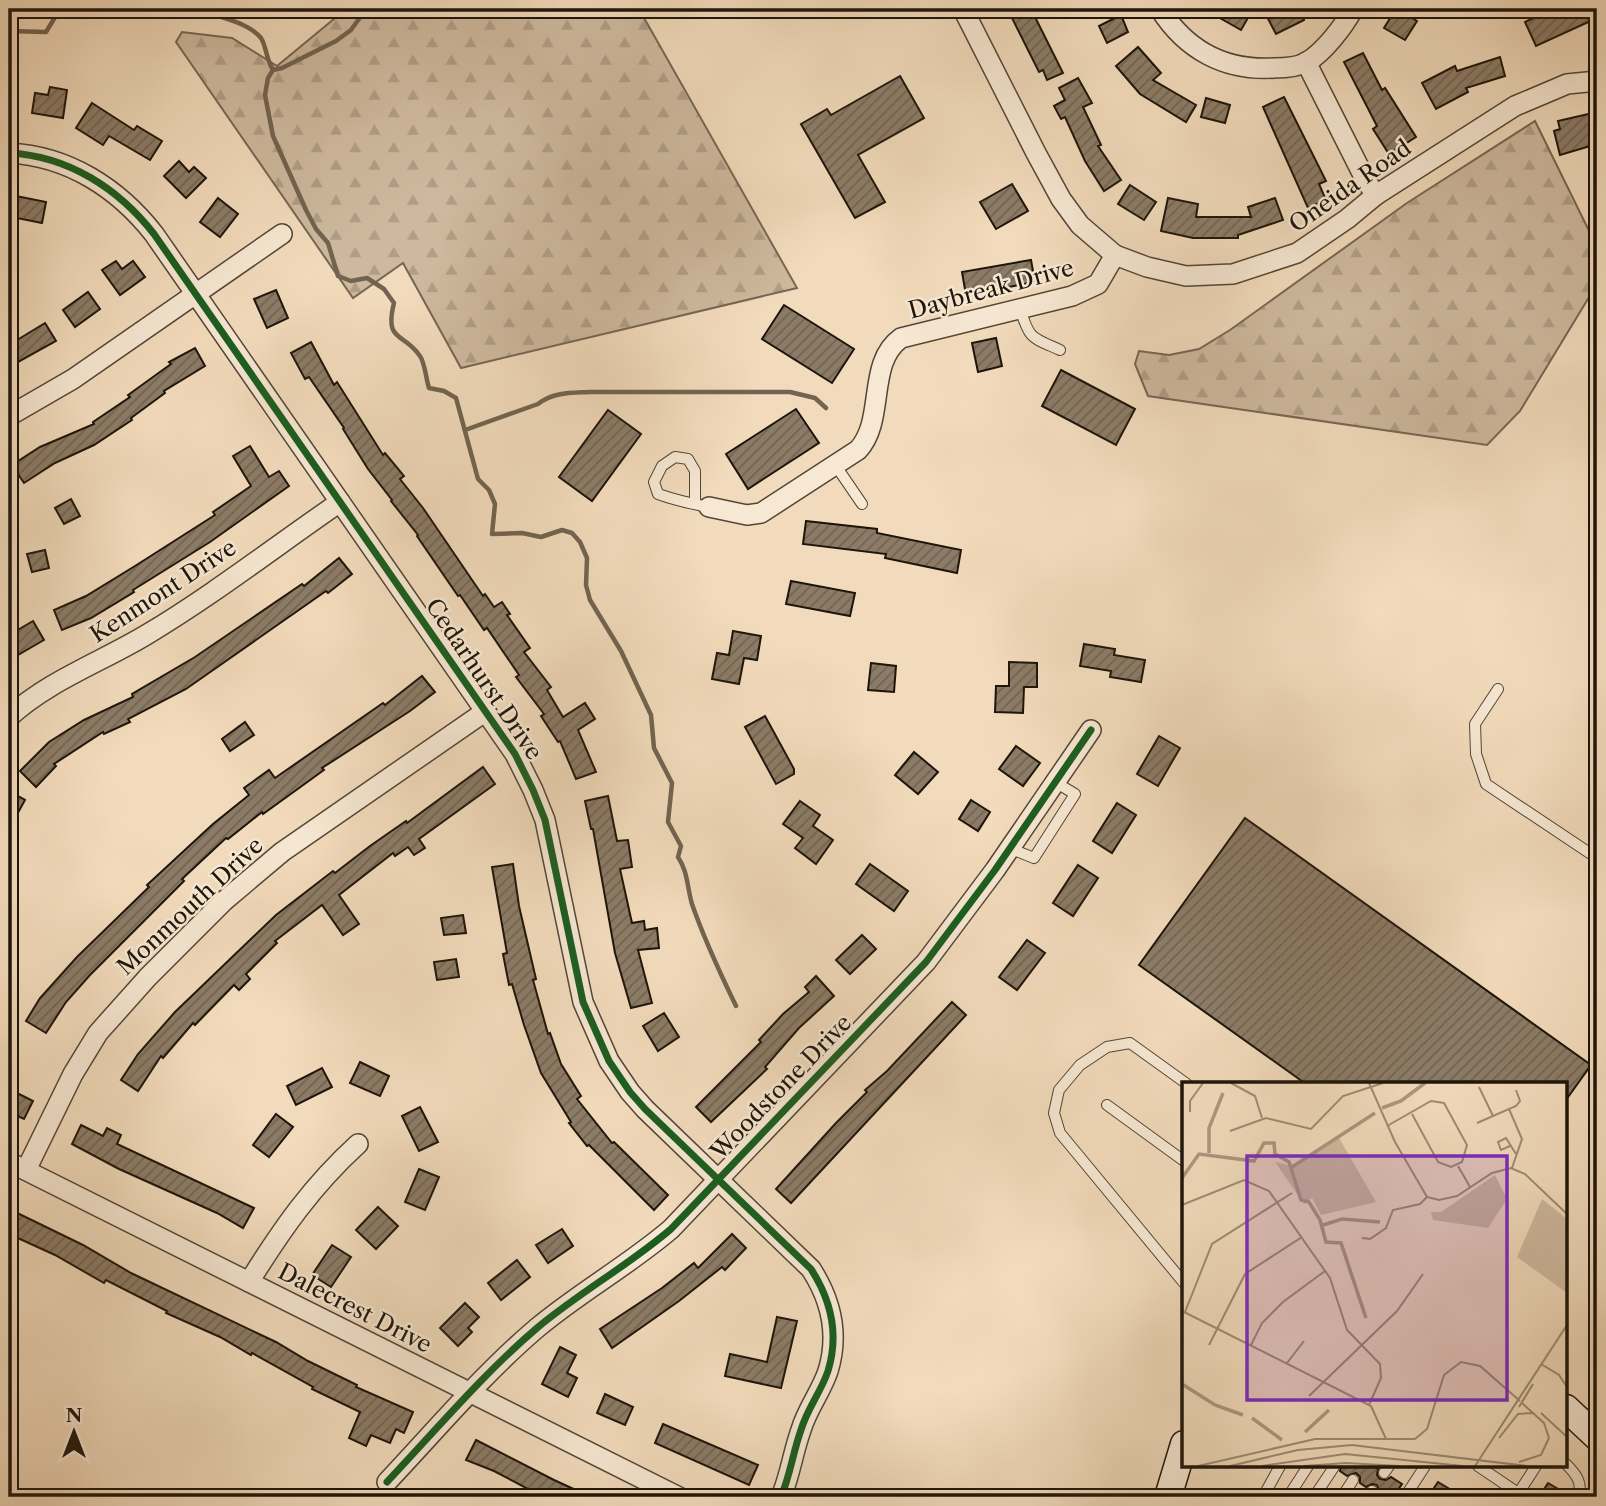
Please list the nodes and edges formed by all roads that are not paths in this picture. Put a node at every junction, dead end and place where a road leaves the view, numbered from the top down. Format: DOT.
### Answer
graph roads {
  1 [pos="963,9"];
  2 [pos="1160,9"];
  3 [pos="1353,9"];
  4 [pos="1306,62"];
  5 [pos="1597,81"];
  6 [pos="9,152"];
  7 [pos="1376,195"];
  8 [pos="282,234"];
  9 [pos="1115,254"];
  10 [pos="195,294"];
  11 [pos="1020,309"];
  12 [pos="1060,350"];
  13 [pos="9,416"];
  14 [pos="836,466"];
  15 [pos="341,502"];
  16 [pos="862,504"];
  17 [pos="702,506"];
  18 [pos="1498,690"];
  19 [pos="486,711"];
  20 [pos="9,717"];
  21 [pos="1091,730"];
  22 [pos="1597,858"];
  23 [pos="1184,1082"];
  24 [pos="1107,1105"];
  25 [pos="358,1144"];
  26 [pos="1182,1160"];
  27 [pos="17,1166"];
  28 [pos="719,1180"];
  29 [pos="1182,1281"];
  30 [pos="249,1282"];
  31 [pos="471,1394"];
  32 [pos="1568,1410"];
  33 [pos="1597,1437"];
  34 [pos="1182,1451"];
  35 [pos="1568,1466"];
  36 [pos="1279,1468"];
  37 [pos="1307,1468"];
  38 [pos="1333,1468"];
  39 [pos="1424,1468"];
  40 [pos="1481,1468"];
  41 [pos="1535,1468"];
  42 [pos="1353,1479"];
  43 [pos="387,1482"];
  44 [pos="1519,1495"];
  45 [pos="679,1497"];
  46 [pos="781,1497"];
  47 [pos="1168,1497"];
  48 [pos="1263,1497"];
  49 [pos="1288,1497"];
  50 [pos="1314,1497"];
  51 [pos="1342,1497"];
  52 [pos="1405,1497"];
  53 [pos="1578,1497"];
  1 -- 9 [label="street, Oneida Road"];
  2 -- 4 [label="street"];
  3 -- 4 [label="street"];
  4 -- 7 [label="street"];
  5 -- 7 [label="street, Oneida Road"];
  6 -- 10 [label="street, Cedarhurst Drive"];
  7 -- 9 [label="street, Oneida Road"];
  8 -- 10 [label="street"];
  9 -- 11 [label="street, Daybreak Drive"];
  10 -- 13 [label="street"];
  10 -- 15 [label="street, Cedarhurst Drive"];
  11 -- 12 [label="lane"];
  11 -- 14 [label="street, Daybreak Drive"];
  14 -- 16 [label="lane"];
  14 -- 17 [label="street, Daybreak Drive"];
  15 -- 19 [label="street, Cedarhurst Drive"];
  15 -- 20 [label="street, Kenmont Drive"];
  17 -- 17 [label="lane"];
  18 -- 22 [label="lane"];
  19 -- 27 [label="street, Monmouth Drive"];
  19 -- 28 [label="street, Cedarhurst Drive"];
  21 -- 28 [label="street, Woodstone Drive"];
  23 -- 29 [label="lane"];
  24 -- 26 [label="lane"];
  25 -- 30 [label="street"];
  27 -- 30 [label="street, Dalecrest Drive"];
  28 -- 31 [label="street, Woodstone Drive"];
  28 -- 46 [label="street, Cedarhurst Drive"];
  30 -- 31 [label="street, Dalecrest Drive"];
  31 -- 43 [label="street, Woodstone Drive"];
  31 -- 45 [label="street, Dalecrest Drive"];
  32 -- 33 [label="street"];
  34 -- 47 [label="street"];
  35 -- 53 [label="lane"];
  36 -- 48 [label="lane"];
  37 -- 49 [label="lane"];
  38 -- 50 [label="lane"];
  39 -- 52 [label="lane"];
  40 -- 44 [label="lane"];
  41 -- 44 [label="lane"];
  42 -- 51 [label="lane"];
}
